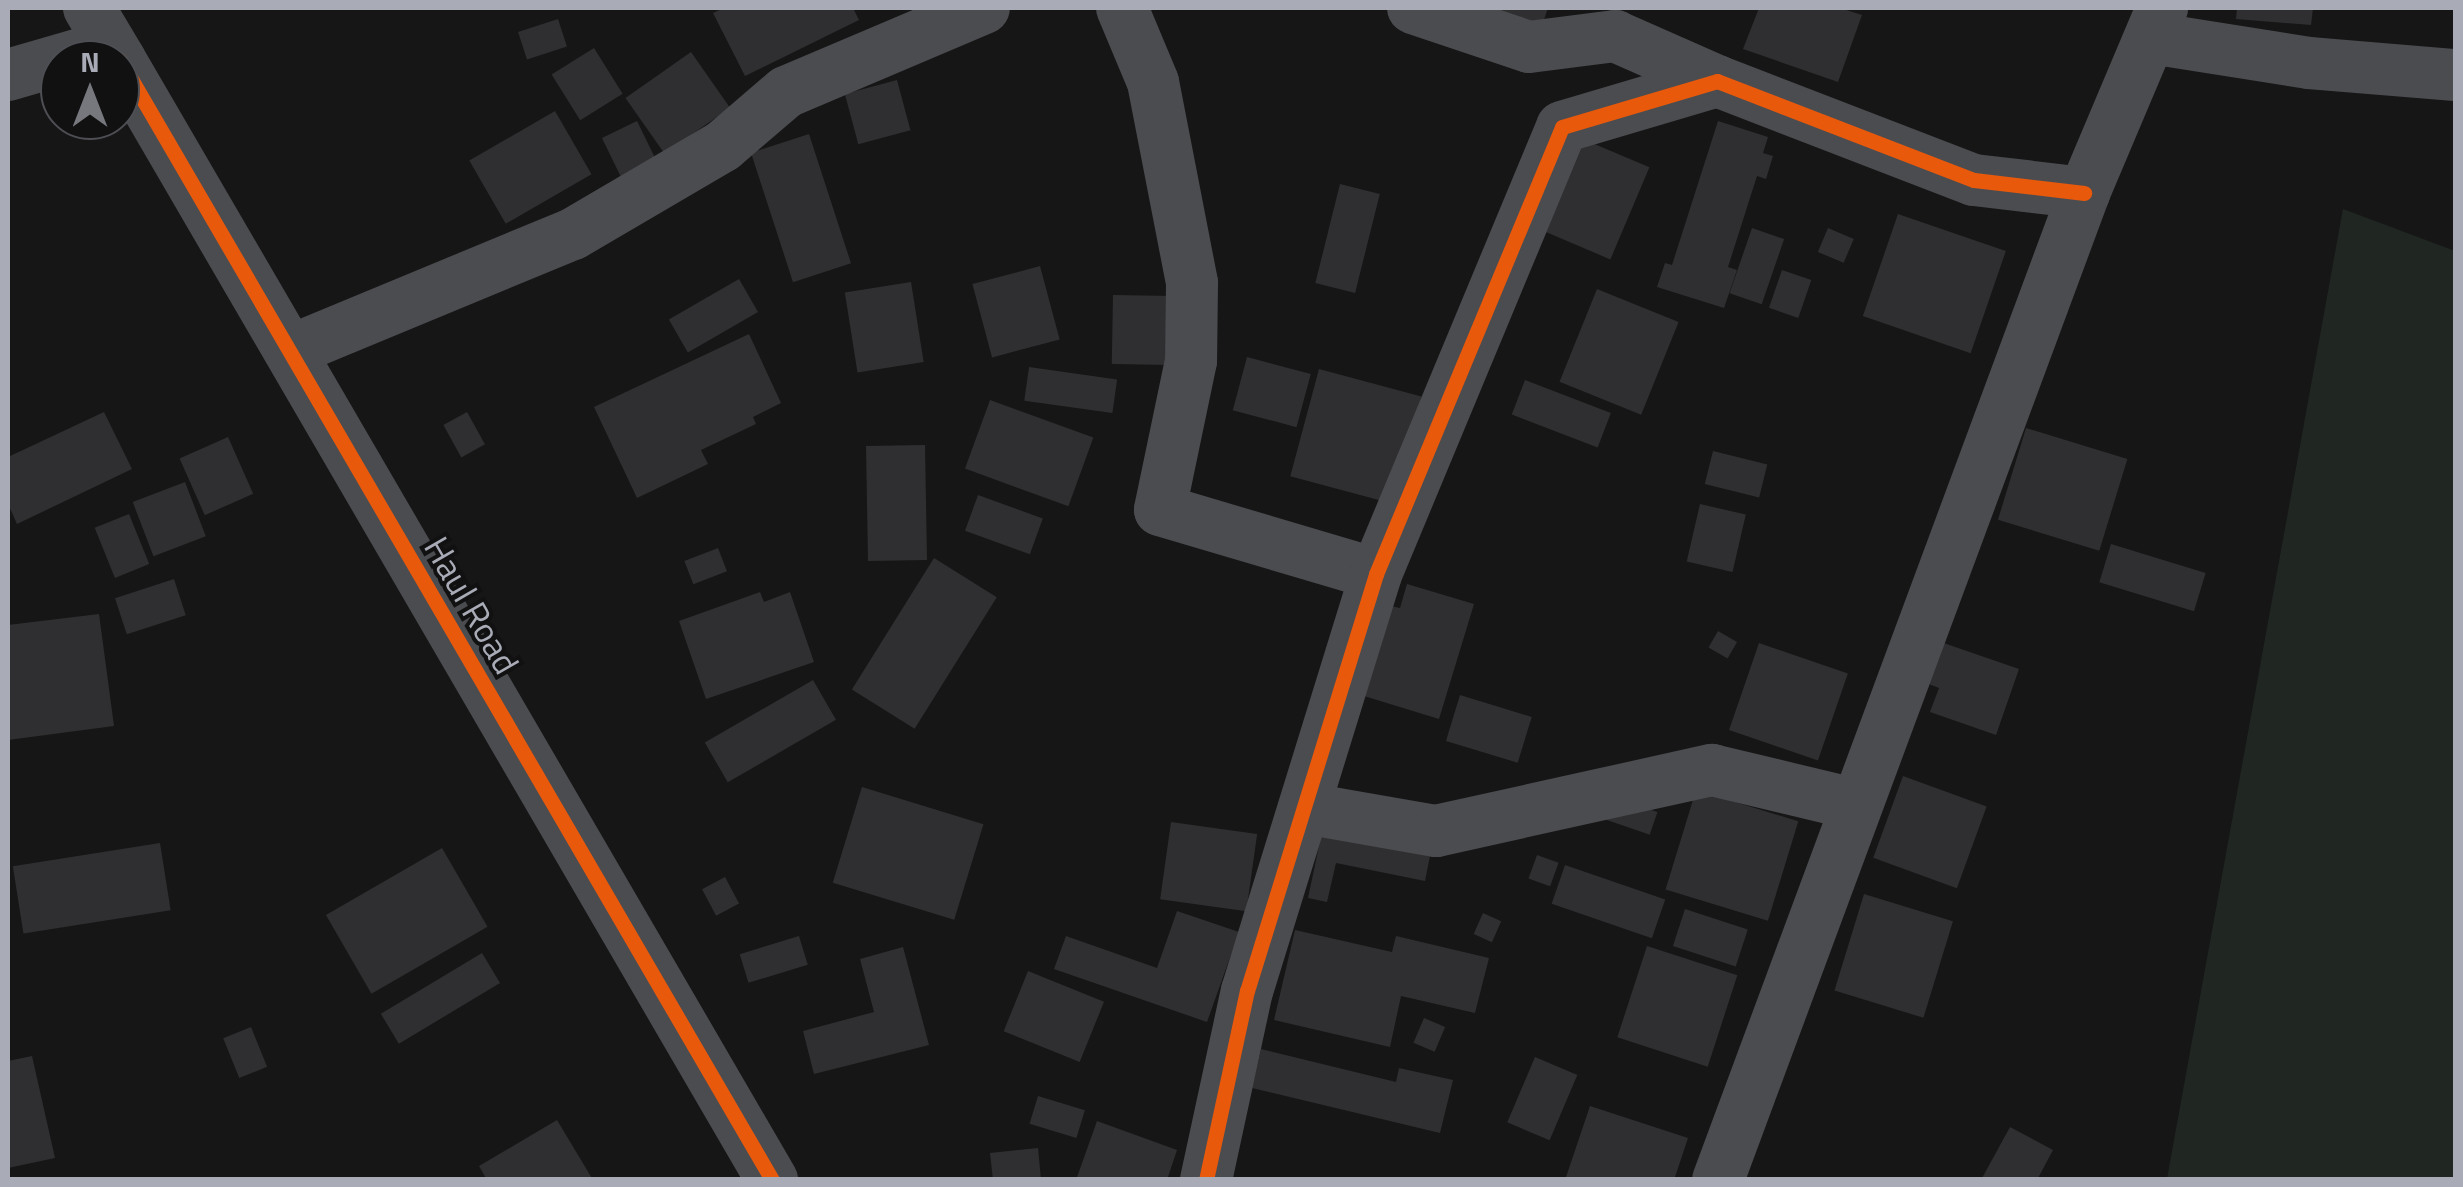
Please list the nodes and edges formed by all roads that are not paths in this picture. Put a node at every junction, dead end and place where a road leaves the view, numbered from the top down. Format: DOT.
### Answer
graph roads {
  1 [pos="984,8"];
  2 [pos="1122,8"];
  3 [pos="1414,8"];
  4 [pos="2156,23"];
  5 [pos="40,65"];
  6 [pos="2456,74"];
  7 [pos="8,75"];
  8 [pos="1717,81"];
  9 [pos="140,94"];
  10 [pos="2084,193"];
  11 [pos="290,352"];
  12 [pos="1376,574"];
  13 [pos="1854,804"];
  14 [pos="1304,808"];
  15 [pos="772,1180"];
  16 [pos="1206,1180"];
  17 [pos="1718,1180"];
  1 -- 11 [label="street"];
  2 -- 12 [label="street"];
  3 -- 8 [label="street"];
  4 -- 6 [label="street"];
  4 -- 10 [label="street"];
  5 -- 7 [label="street"];
  8 -- 10 [label="street"];
  8 -- 12 [label="street"];
  9 -- 11 [label="street, Haul Road"];
  10 -- 13 [label="street"];
  11 -- 15 [label="street, Haul Road"];
  12 -- 14 [label="street"];
  13 -- 14 [label="street"];
  13 -- 17 [label="street"];
  14 -- 16 [label="street"];
}
